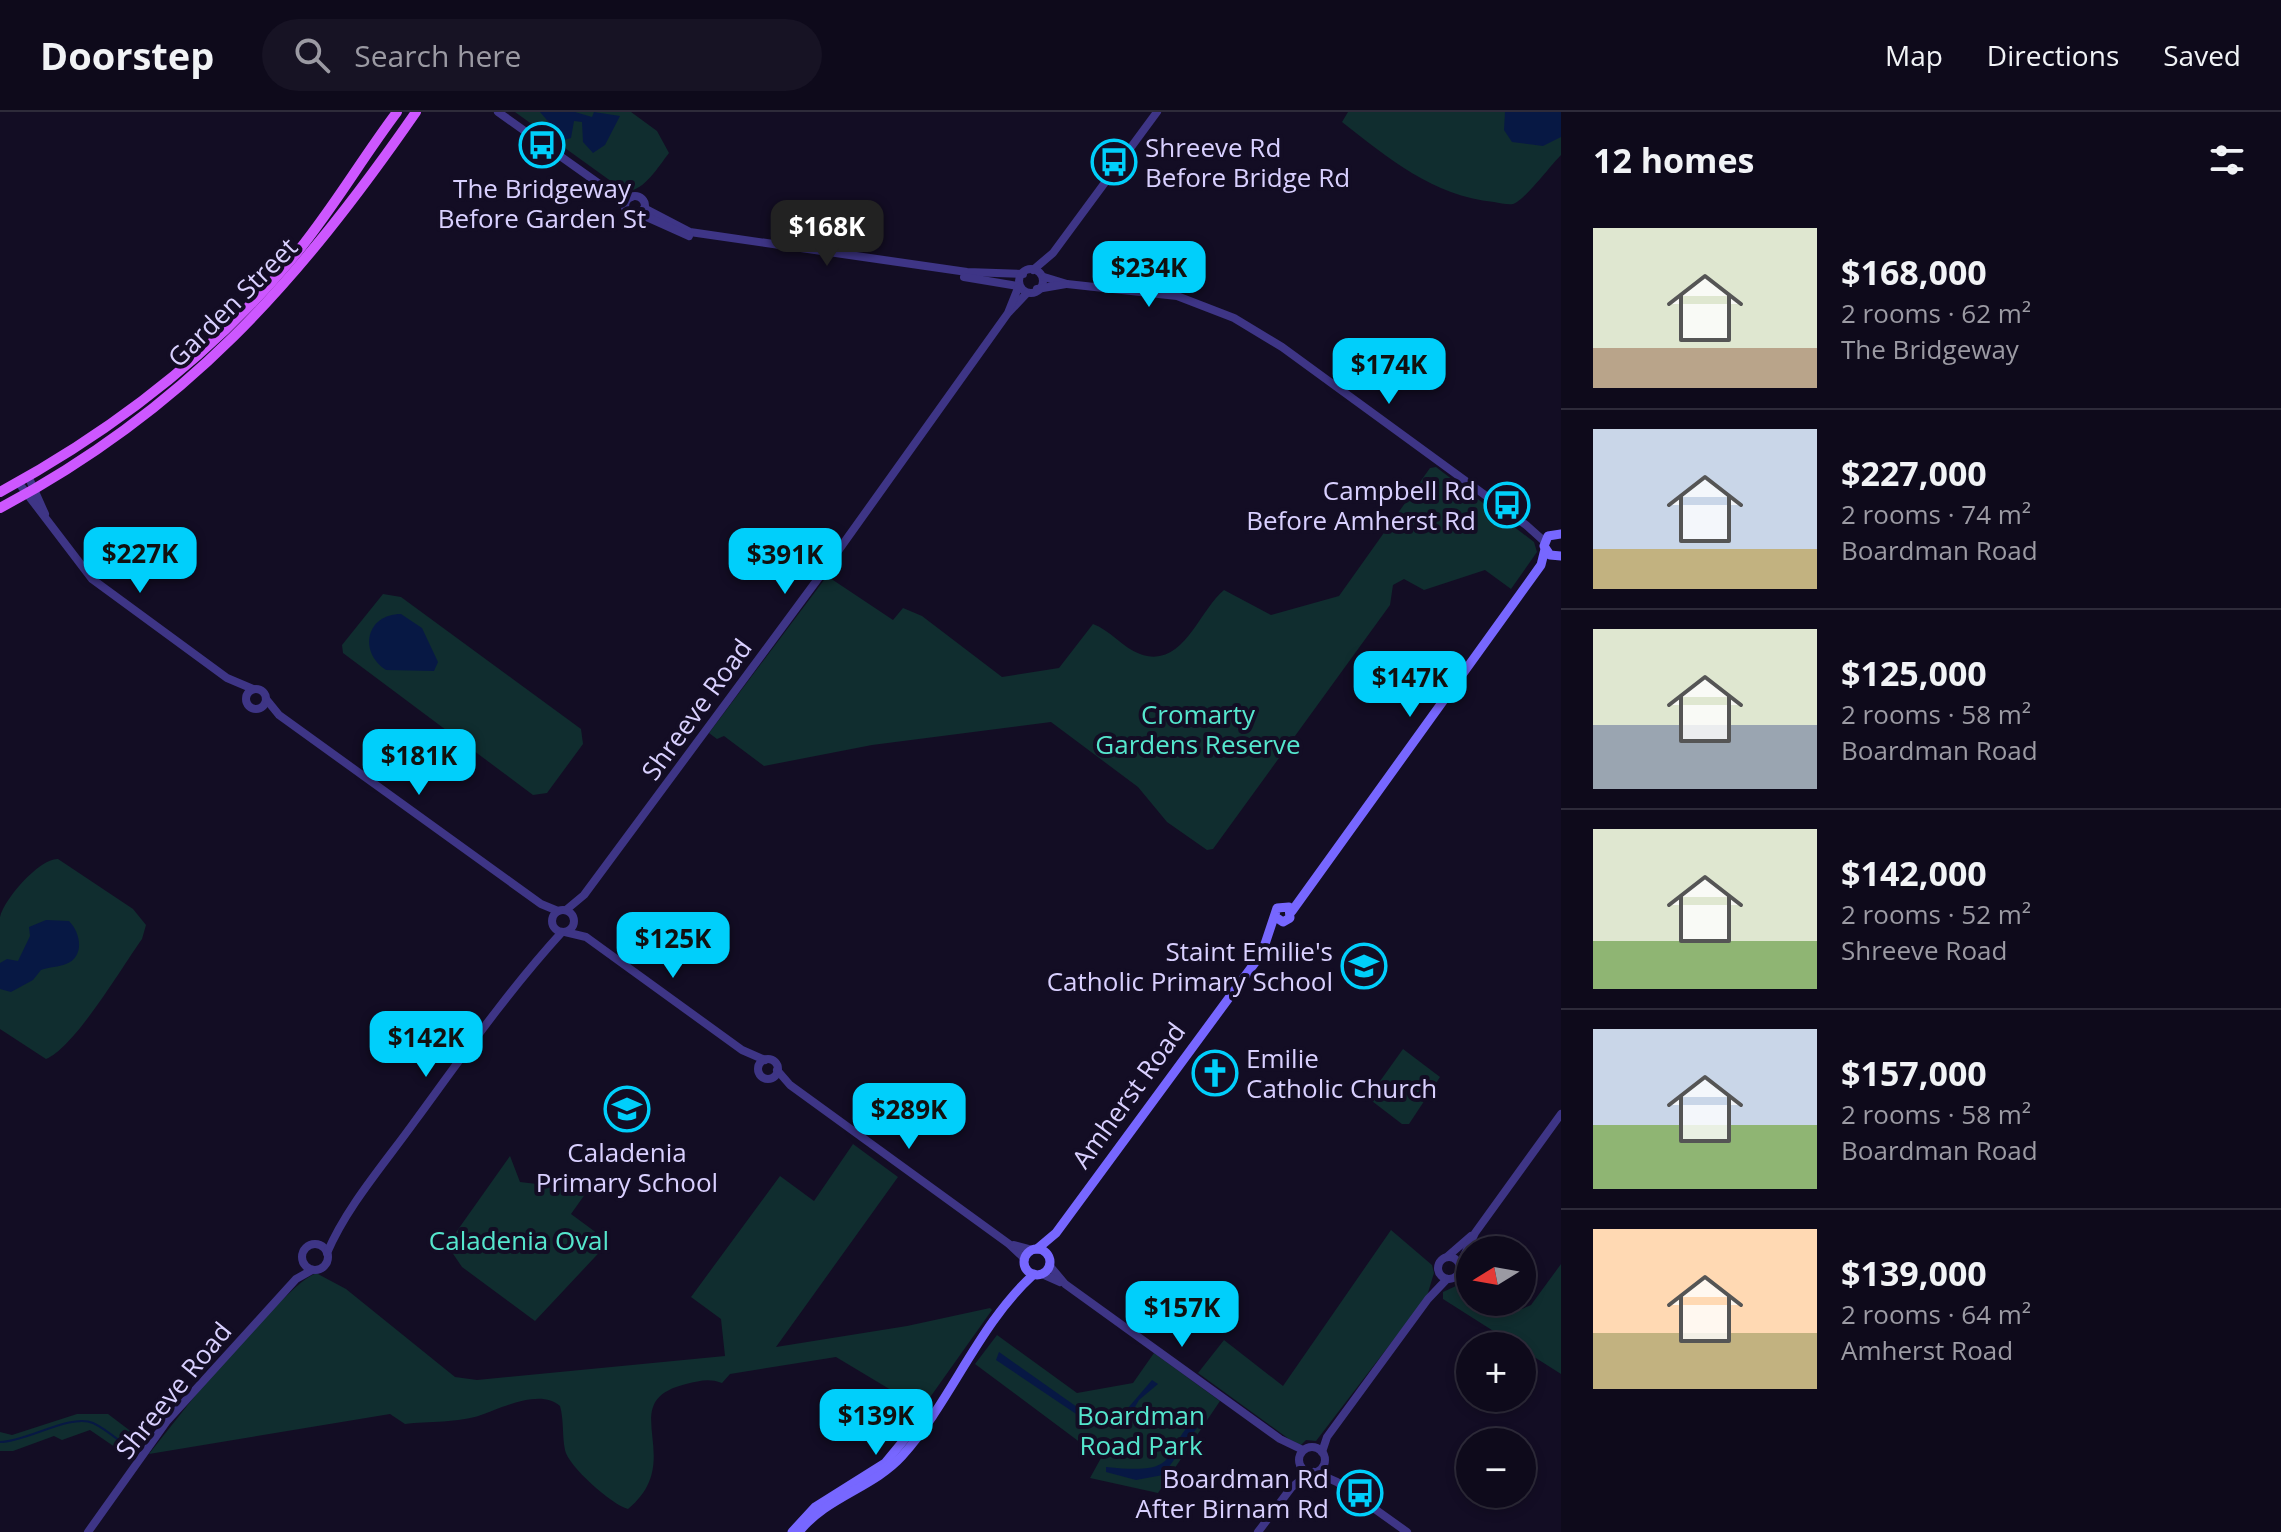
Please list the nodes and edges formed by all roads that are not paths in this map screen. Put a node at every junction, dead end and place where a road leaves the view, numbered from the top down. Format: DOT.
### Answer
graph roads {
  1 [pos="389,112"];
  2 [pos="397,112"];
  3 [pos="416,112"];
  4 [pos="498,112"];
  5 [pos="511,112"];
  6 [pos="1157,112"];
  7 [pos="380,135"];
  8 [pos="628,202"];
  9 [pos="642,211"];
  10 [pos="1053,253"];
  11 [pos="1028,272"];
  12 [pos="1043,275"];
  13 [pos="1067,284"];
  14 [pos="1018,287"];
  15 [pos="1037,289"];
  16 [pos="1027,293"];
  17 [pos="1008,313"];
  18 [pos="23,479"];
  19 [pos="35,489"];
  20 [pos="0,492"];
  21 [pos="25,495"];
  22 [pos="0,508"];
  23 [pos="47,519"];
  24 [pos="1554,537"];
  25 [pos="1559,557"];
  26 [pos="1541,565"];
  27 [pos="227,678"];
  28 [pos="253,689"];
  29 [pos="266,699"];
  30 [pos="246,700"];
  31 [pos="258,709"];
  32 [pos="279,715"];
  33 [pos="541,904"];
  34 [pos="568,914"];
  35 [pos="558,928"];
  36 [pos="586,937"];
  37 [pos="742,1050"];
  38 [pos="765,1060"];
  39 [pos="758,1070"];
  40 [pos="775,1074"];
  41 [pos="1561,1114"];
  42 [pos="1056,1233"];
  43 [pos="1475,1233"];
  44 [pos="335,1235"];
  45 [pos="1474,1236"];
  46 [pos="1009,1244"];
  47 [pos="318,1245"];
  48 [pos="1035,1250"];
  49 [pos="327,1253"];
  50 [pos="1448,1256"];
  51 [pos="1456,1261"];
  52 [pos="302,1262"];
  53 [pos="1025,1262"];
  54 [pos="1043,1267"];
  55 [pos="312,1270"];
  56 [pos="1439,1271"];
  57 [pos="1456,1275"];
  58 [pos="296,1279"];
  59 [pos="1447,1279"];
  60 [pos="1016,1291"];
  61 [pos="1428,1299"];
  62 [pos="956,1375"];
  63 [pos="1327,1437"];
  64 [pos="1280,1439"];
  65 [pos="1307,1448"];
  66 [pos="1322,1452"];
  67 [pos="1299,1463"];
  68 [pos="1324,1464"];
  69 [pos="1312,1472"];
  70 [pos="1337,1482"];
  71 [pos="1291,1488"];
  72 [pos="88,1532"];
  73 [pos="792,1532"];
  74 [pos="799,1532"];
  75 [pos="1258,1532"];
  76 [pos="1407,1532"];
  1 -- 7 [label="main road"];
  2 -- 7 [label="main road, Garden Street"];
  3 -- 19 [label="main road, Garden Street"];
  4 -- 8 [label="street"];
  5 -- 8 [label="street"];
  6 -- 10 [label="street, Shreeve Road"];
  7 -- 18 [label="main road, Garden Street"];
  8 -- 9 [label="street"];
  8 -- 9 [label="street"];
  9 -- 11 [label="street"];
  9 -- 14 [label="street"];
  10 -- 11 [label="street, Shreeve Road"];
  10 -- 12 [label="street, Shreeve Road"];
  11 -- 12 [label="street"];
  11 -- 14 [label="street, Shreeve Road"];
  12 -- 13 [label="street"];
  12 -- 15 [label="street, Shreeve Road"];
  13 -- 15 [label="street"];
  13 -- 24 [label="street"];
  14 -- 16 [label="street"];
  14 -- 17 [label="street, Shreeve Road"];
  15 -- 16 [label="street, Shreeve Road"];
  16 -- 17 [label="street, Shreeve Road"];
  17 -- 34 [label="street, Shreeve Road"];
  18 -- 19 [label="street"];
  18 -- 20 [label="main road, Garden Street"];
  18 -- 21 [label="street"];
  19 -- 21 [label="main road, Garden Street"];
  19 -- 23 [label="street"];
  21 -- 22 [label="main road, Garden Street"];
  21 -- 23 [label="street"];
  23 -- 27 [label="street"];
  24 -- 25 [label="main road"];
  24 -- 26 [label="main road"];
  25 -- 26 [label="main road"];
  26 -- 42 [label="main road, Amherst Road"];
  27 -- 28 [label="street"];
  27 -- 30 [label="street"];
  28 -- 29 [label="street"];
  28 -- 30 [label="street"];
  29 -- 31 [label="street"];
  29 -- 32 [label="street"];
  30 -- 31 [label="street"];
  31 -- 32 [label="street"];
  32 -- 33 [label="street"];
  33 -- 34 [label="street"];
  33 -- 35 [label="street"];
  34 -- 35 [label="street"];
  34 -- 35 [label="street"];
  34 -- 36 [label="street"];
  35 -- 36 [label="street"];
  35 -- 44 [label="street, Shreeve Road"];
  36 -- 37 [label="street"];
  37 -- 38 [label="street"];
  37 -- 39 [label="street"];
  38 -- 39 [label="street"];
  38 -- 40 [label="street"];
  39 -- 40 [label="street"];
  40 -- 46 [label="street"];
  41 -- 43 [label="street"];
  42 -- 48 [label="main road, Amherst Road"];
  42 -- 54 [label="main road, Amherst Road"];
  43 -- 45 [label="street"];
  43 -- 50 [label="street"];
  44 -- 47 [label="street, Shreeve Road"];
  44 -- 49 [label="street, Shreeve Road"];
  46 -- 48 [label="street"];
  46 -- 53 [label="street"];
  47 -- 49 [label="street"];
  47 -- 52 [label="street, Shreeve Road"];
  48 -- 53 [label="main road, Amherst Road"];
  48 -- 54 [label="main road"];
  49 -- 55 [label="street, Shreeve Road"];
  50 -- 51 [label="street"];
  50 -- 56 [label="street"];
  52 -- 55 [label="street"];
  52 -- 58 [label="street, Shreeve Road"];
  53 -- 54 [label="main road"];
  53 -- 60 [label="main road, Amherst Road"];
  54 -- 60 [label="main road, Amherst Road"];
  54 -- 64 [label="street"];
  55 -- 58 [label="street, Shreeve Road"];
  56 -- 59 [label="street"];
  56 -- 61 [label="street"];
  57 -- 59 [label="street"];
  58 -- 72 [label="street, Shreeve Road"];
  59 -- 61 [label="street"];
  60 -- 62 [label="main road, Amherst Road"];
  61 -- 63 [label="street"];
  62 -- 73 [label="main road, Amherst Road"];
  62 -- 74 [label="main road, Amherst Road"];
  63 -- 65 [label="street"];
  63 -- 66 [label="street"];
  64 -- 65 [label="street"];
  64 -- 67 [label="street"];
  65 -- 66 [label="street"];
  65 -- 67 [label="street"];
  66 -- 68 [label="street"];
  67 -- 69 [label="street"];
  67 -- 71 [label="street"];
  68 -- 69 [label="street"];
  68 -- 70 [label="street"];
  69 -- 70 [label="street"];
  69 -- 71 [label="street"];
  70 -- 76 [label="street"];
  71 -- 75 [label="street"];
}
